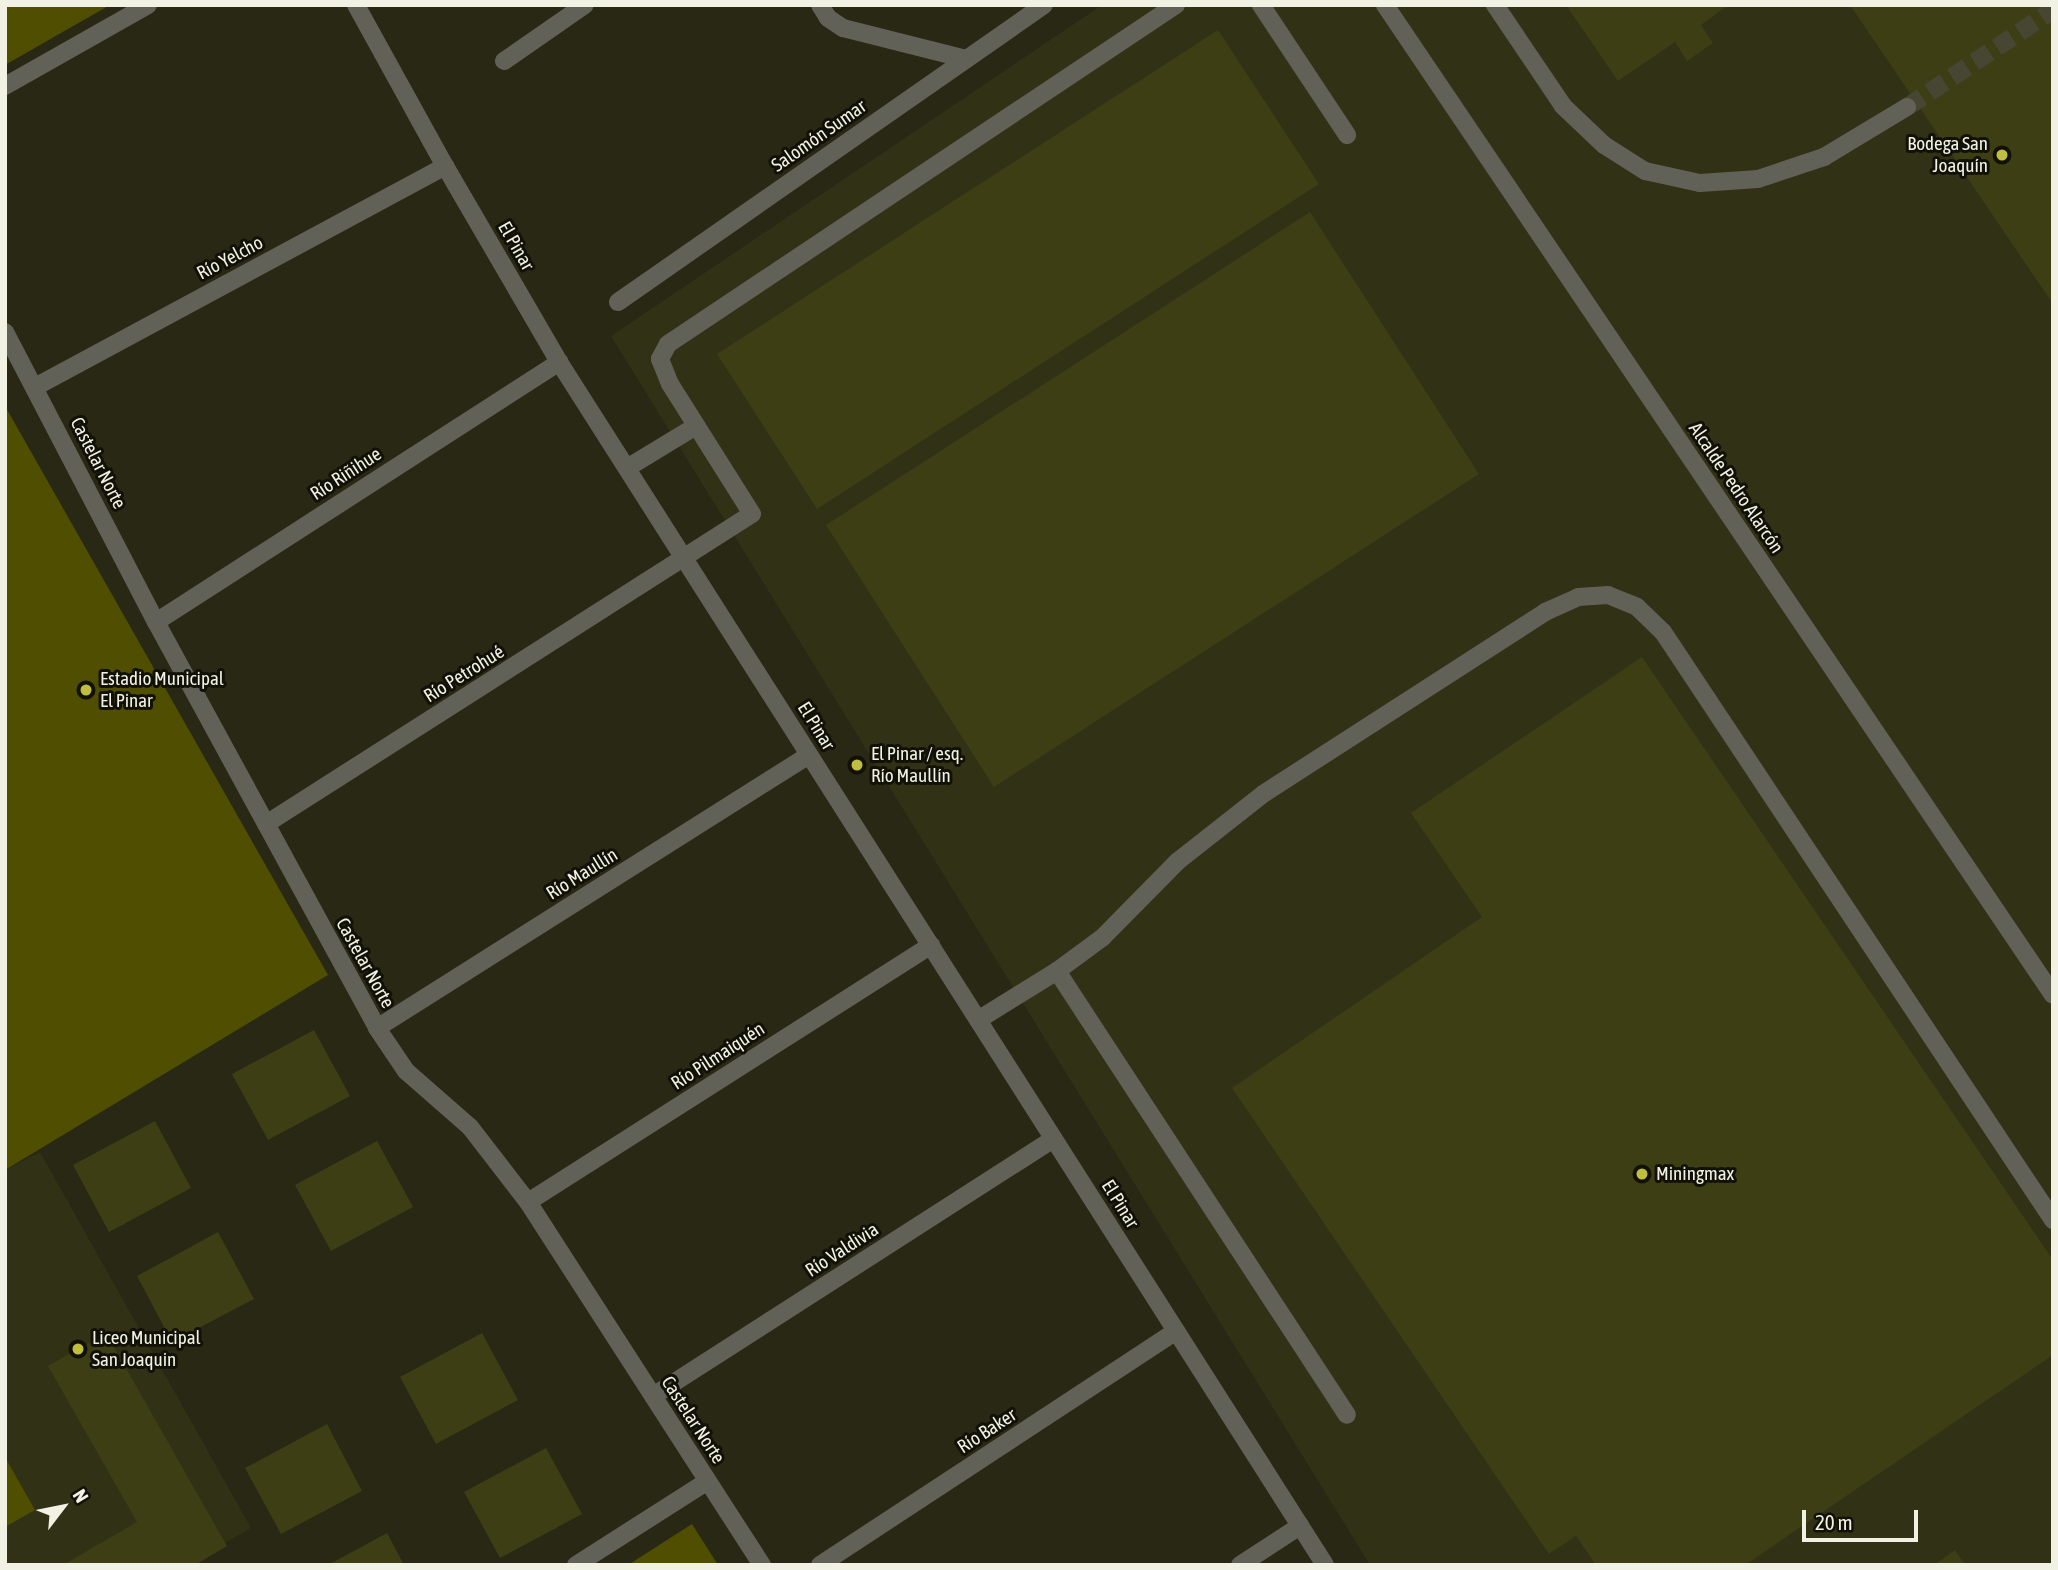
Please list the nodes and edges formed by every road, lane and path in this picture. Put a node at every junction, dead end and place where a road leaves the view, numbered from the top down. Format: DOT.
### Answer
graph roads {
  1 [pos="148,5"];
  2 [pos="356,5"];
  3 [pos="585,5"];
  4 [pos="820,5"];
  5 [pos="1044,5"];
  6 [pos="1176,5"];
  7 [pos="1261,5"];
  8 [pos="1385,5"];
  9 [pos="1495,5"];
  10 [pos="966,59"];
  11 [pos="504,61"];
  12 [pos="5,86"];
  13 [pos="1907,107"];
  14 [pos="1347,135"];
  15 [pos="444,166"];
  16 [pos="618,302"];
  17 [pos="5,332"];
  18 [pos="559,362"];
  19 [pos="35,387"];
  20 [pos="696,426"];
  21 [pos="627,468"];
  22 [pos="685,559"];
  23 [pos="156,622"];
  24 [pos="809,755"];
  25 [pos="266,824"];
  26 [pos="931,945"];
  27 [pos="1057,971"];
  28 [pos="2053,995"];
  29 [pos="978,1020"];
  30 [pos="377,1028"];
  31 [pos="1054,1139"];
  32 [pos="528,1202"];
  33 [pos="2053,1220"];
  34 [pos="1176,1331"];
  35 [pos="653,1396"];
  36 [pos="1347,1415"];
  37 [pos="708,1481"];
  38 [pos="1300,1526"];
  39 [pos="576,1565"];
  40 [pos="762,1565"];
  41 [pos="820,1565"];
  42 [pos="1240,1565"];
  43 [pos="1325,1565"];
  1 -- 12 [label="street"];
  2 -- 15 [label="street, El Pinar"];
  3 -- 11 [label="street"];
  4 -- 10 [label="street"];
  5 -- 10 [label="street, Salomón Sumar"];
  6 -- 20 [label="street"];
  7 -- 14 [label="street"];
  8 -- 28 [label="street, Alcalde Pedro Alarcón"];
  9 -- 13 [label="street"];
  10 -- 16 [label="street, Salomón Sumar"];
  15 -- 18 [label="street, El Pinar"];
  15 -- 19 [label="street, Río Yelcho"];
  17 -- 19 [label="street, Castelar Norte"];
  18 -- 21 [label="street, El Pinar"];
  18 -- 23 [label="street, Río Riñihue"];
  19 -- 23 [label="street, Castelar Norte"];
  20 -- 21 [label="street"];
  20 -- 22 [label="street, Río Petrohué"];
  21 -- 22 [label="street, El Pinar"];
  22 -- 24 [label="street, El Pinar"];
  22 -- 25 [label="street, Río Petrohué"];
  23 -- 25 [label="street, Castelar Norte"];
  24 -- 26 [label="street, El Pinar"];
  24 -- 30 [label="street, Río Maullín"];
  25 -- 30 [label="street, Castelar Norte"];
  26 -- 29 [label="street, El Pinar"];
  26 -- 32 [label="street, Río Pilmaiquén"];
  27 -- 29 [label="street"];
  27 -- 33 [label="street"];
  27 -- 36 [label="street"];
  29 -- 31 [label="street, El Pinar"];
  30 -- 32 [label="street, Castelar Norte"];
  31 -- 34 [label="street, El Pinar"];
  31 -- 35 [label="street, Río Valdivia"];
  32 -- 35 [label="street, Castelar Norte"];
  34 -- 38 [label="street, El Pinar"];
  34 -- 41 [label="street, Río Baker"];
  35 -- 37 [label="street, Castelar Norte"];
  37 -- 39 [label="street"];
  37 -- 40 [label="street, Castelar Norte"];
  38 -- 42 [label="street"];
  38 -- 43 [label="street, El Pinar"];
}
